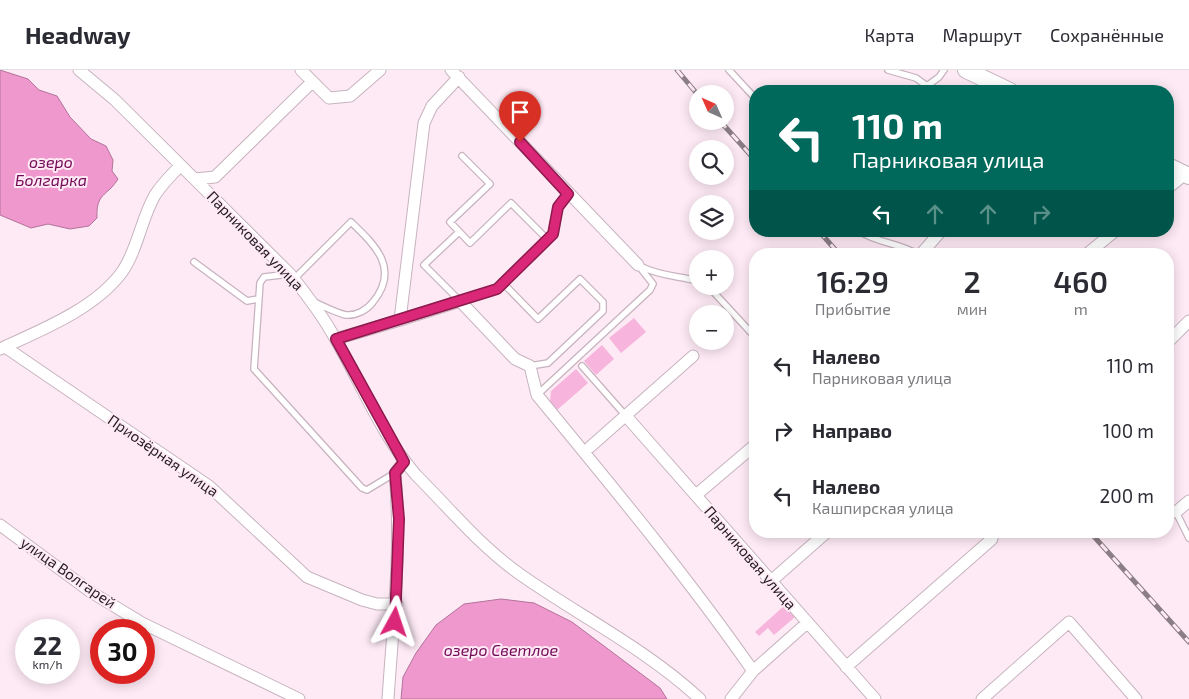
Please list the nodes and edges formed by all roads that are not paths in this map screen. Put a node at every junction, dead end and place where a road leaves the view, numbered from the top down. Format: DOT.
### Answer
graph roads {
  1 [pos="301,70"];
  2 [pos="380,70"];
  3 [pos="729,70"];
  4 [pos="888,70"];
  5 [pos="944,70"];
  6 [pos="966,70"];
  7 [pos="82,71"];
  8 [pos="455,74"];
  9 [pos="312,82"];
  10 [pos="926,85"];
  11 [pos="928,85"];
  12 [pos="997,85"];
  13 [pos="749,92"];
  14 [pos="462,156"];
  15 [pos="180,166"];
  16 [pos="1174,169"];
  17 [pos="1187,175"];
  18 [pos="195,180"];
  19 [pos="1174,184"];
  20 [pos="568,194"];
  21 [pos="459,232"];
  22 [pos="868,237"];
  23 [pos="936,237"];
  24 [pos="1108,237"];
  25 [pos="548,240"];
  26 [pos="904,248"];
  27 [pos="926,248"];
  28 [pos="1094,248"];
  29 [pos="194,262"];
  30 [pos="638,265"];
  31 [pos="292,276"];
  32 [pos="689,279"];
  33 [pos="503,283"];
  34 [pos="716,295"];
  35 [pos="258,298"];
  36 [pos="460,301"];
  37 [pos="312,302"];
  38 [pos="400,320"];
  39 [pos="1189,321"];
  40 [pos="749,330"];
  41 [pos="1174,336"];
  42 [pos="336,339"];
  43 [pos="2,348"];
  44 [pos="693,356"];
  45 [pos="530,366"];
  46 [pos="582,366"];
  47 [pos="536,395"];
  48 [pos="626,416"];
  49 [pos="590,447"];
  50 [pos="749,450"];
  51 [pos="404,462"];
  52 [pos="395,473"];
  53 [pos="696,495"];
  54 [pos="1189,501"];
  55 [pos="1174,510"];
  56 [pos="1174,514"];
  57 [pos="0,526"];
  58 [pos="820,538"];
  59 [pos="1189,538"];
  60 [pos="992,539"];
  61 [pos="770,582"];
  62 [pos="397,604"];
  63 [pos="806,623"];
  64 [pos="846,667"];
  65 [pos="753,671"];
  66 [pos="299,699"];
  67 [pos="388,699"];
  68 [pos="700,699"];
  69 [pos="731,699"];
  70 [pos="875,699"];
  71 [pos="982,699"];
  72 [pos="1136,699"];
  1 -- 9 [label="street"];
  2 -- 9 [label="street"];
  3 -- 13 [label="lane"];
  4 -- 10 [label="lane"];
  5 -- 11 [label="lane"];
  6 -- 12 [label="main road"];
  7 -- 15 [label="street, Парниковая улица"];
  8 -- 20 [label="street"];
  8 -- 38 [label="street"];
  9 -- 18 [label="street"];
  14 -- 21 [label="lane"];
  15 -- 18 [label="street, Парниковая улица"];
  15 -- 43 [label="street"];
  16 -- 17 [label="main road"];
  17 -- 19 [label="street"];
  18 -- 31 [label="street, Парниковая улица"];
  20 -- 25 [label="lane"];
  20 -- 30 [label="street"];
  21 -- 25 [label="lane"];
  21 -- 36 [label="lane"];
  22 -- 26 [label="lane"];
  23 -- 27 [label="street"];
  24 -- 28 [label="street"];
  25 -- 33 [label="lane"];
  29 -- 35 [label="lane"];
  30 -- 32 [label="lane"];
  30 -- 47 [label="lane"];
  31 -- 35 [label="lane"];
  31 -- 37 [label="street, Парниковая улица"];
  31 -- 37 [label="lane"];
  33 -- 36 [label="lane"];
  33 -- 45 [label="lane"];
  34 -- 40 [label="lane"];
  35 -- 52 [label="lane"];
  36 -- 38 [label="street"];
  36 -- 45 [label="street"];
  37 -- 42 [label="street, Парниковая улица"];
  38 -- 42 [label="street"];
  39 -- 41 [label="street"];
  42 -- 51 [label="street, Парниковая улица"];
  43 -- 62 [label="street, Приозёрная улица"];
  44 -- 48 [label="street"];
  45 -- 47 [label="street"];
  46 -- 48 [label="lane"];
  47 -- 65 [label="street"];
  48 -- 49 [label="street"];
  48 -- 53 [label="street, Парниковая улица"];
  50 -- 53 [label="street"];
  51 -- 52 [label="street"];
  51 -- 68 [label="street, Парниковая улица"];
  52 -- 62 [label="street"];
  53 -- 61 [label="street, Парниковая улица"];
  54 -- 55 [label="street"];
  56 -- 59 [label="lane"];
  57 -- 66 [label="street, улица Волгарей"];
  58 -- 61 [label="street"];
  60 -- 64 [label="street"];
  61 -- 63 [label="street, Парниковая улица"];
  62 -- 67 [label="street"];
  63 -- 64 [label="street, Парниковая улица"];
  63 -- 65 [label="street"];
  64 -- 70 [label="street, Парниковая улица"];
  65 -- 69 [label="street"];
  71 -- 72 [label="street"];
}
